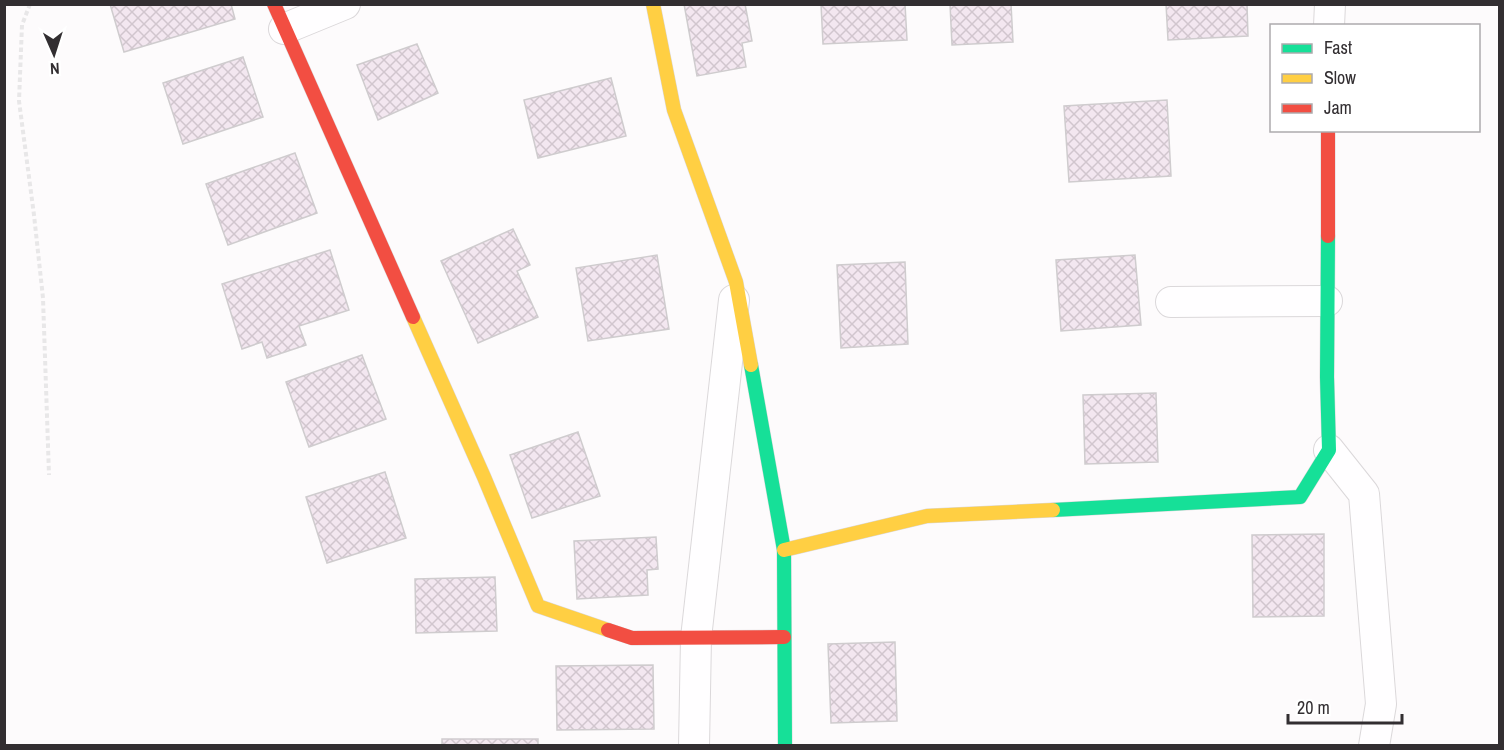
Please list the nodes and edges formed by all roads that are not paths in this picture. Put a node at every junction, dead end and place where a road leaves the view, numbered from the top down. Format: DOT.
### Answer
graph roads {
  1 [pos="345,4"];
  2 [pos="653,4"];
  3 [pos="1330,4"];
  4 [pos="279,17"];
  5 [pos="1329,24"];
  6 [pos="1328,132"];
  7 [pos="736,282"];
  8 [pos="1171,302"];
  9 [pos="1327,302"];
  10 [pos="1329,450"];
  11 [pos="784,550"];
  12 [pos="784,637"];
  13 [pos="696,638"];
  14 [pos="694,746"];
  15 [pos="785,746"];
  16 [pos="1374,746"];
  1 -- 4 [label="street"];
  2 -- 7 [label="street"];
  3 -- 5 [label="street"];
  4 -- 13 [label="street"];
  6 -- 9 [label="street"];
  7 -- 11 [label="street"];
  7 -- 13 [label="street"];
  8 -- 9 [label="street"];
  9 -- 10 [label="street"];
  10 -- 11 [label="street"];
  10 -- 16 [label="street"];
  11 -- 12 [label="street"];
  12 -- 13 [label="street"];
  12 -- 15 [label="street"];
  13 -- 14 [label="street"];
}
